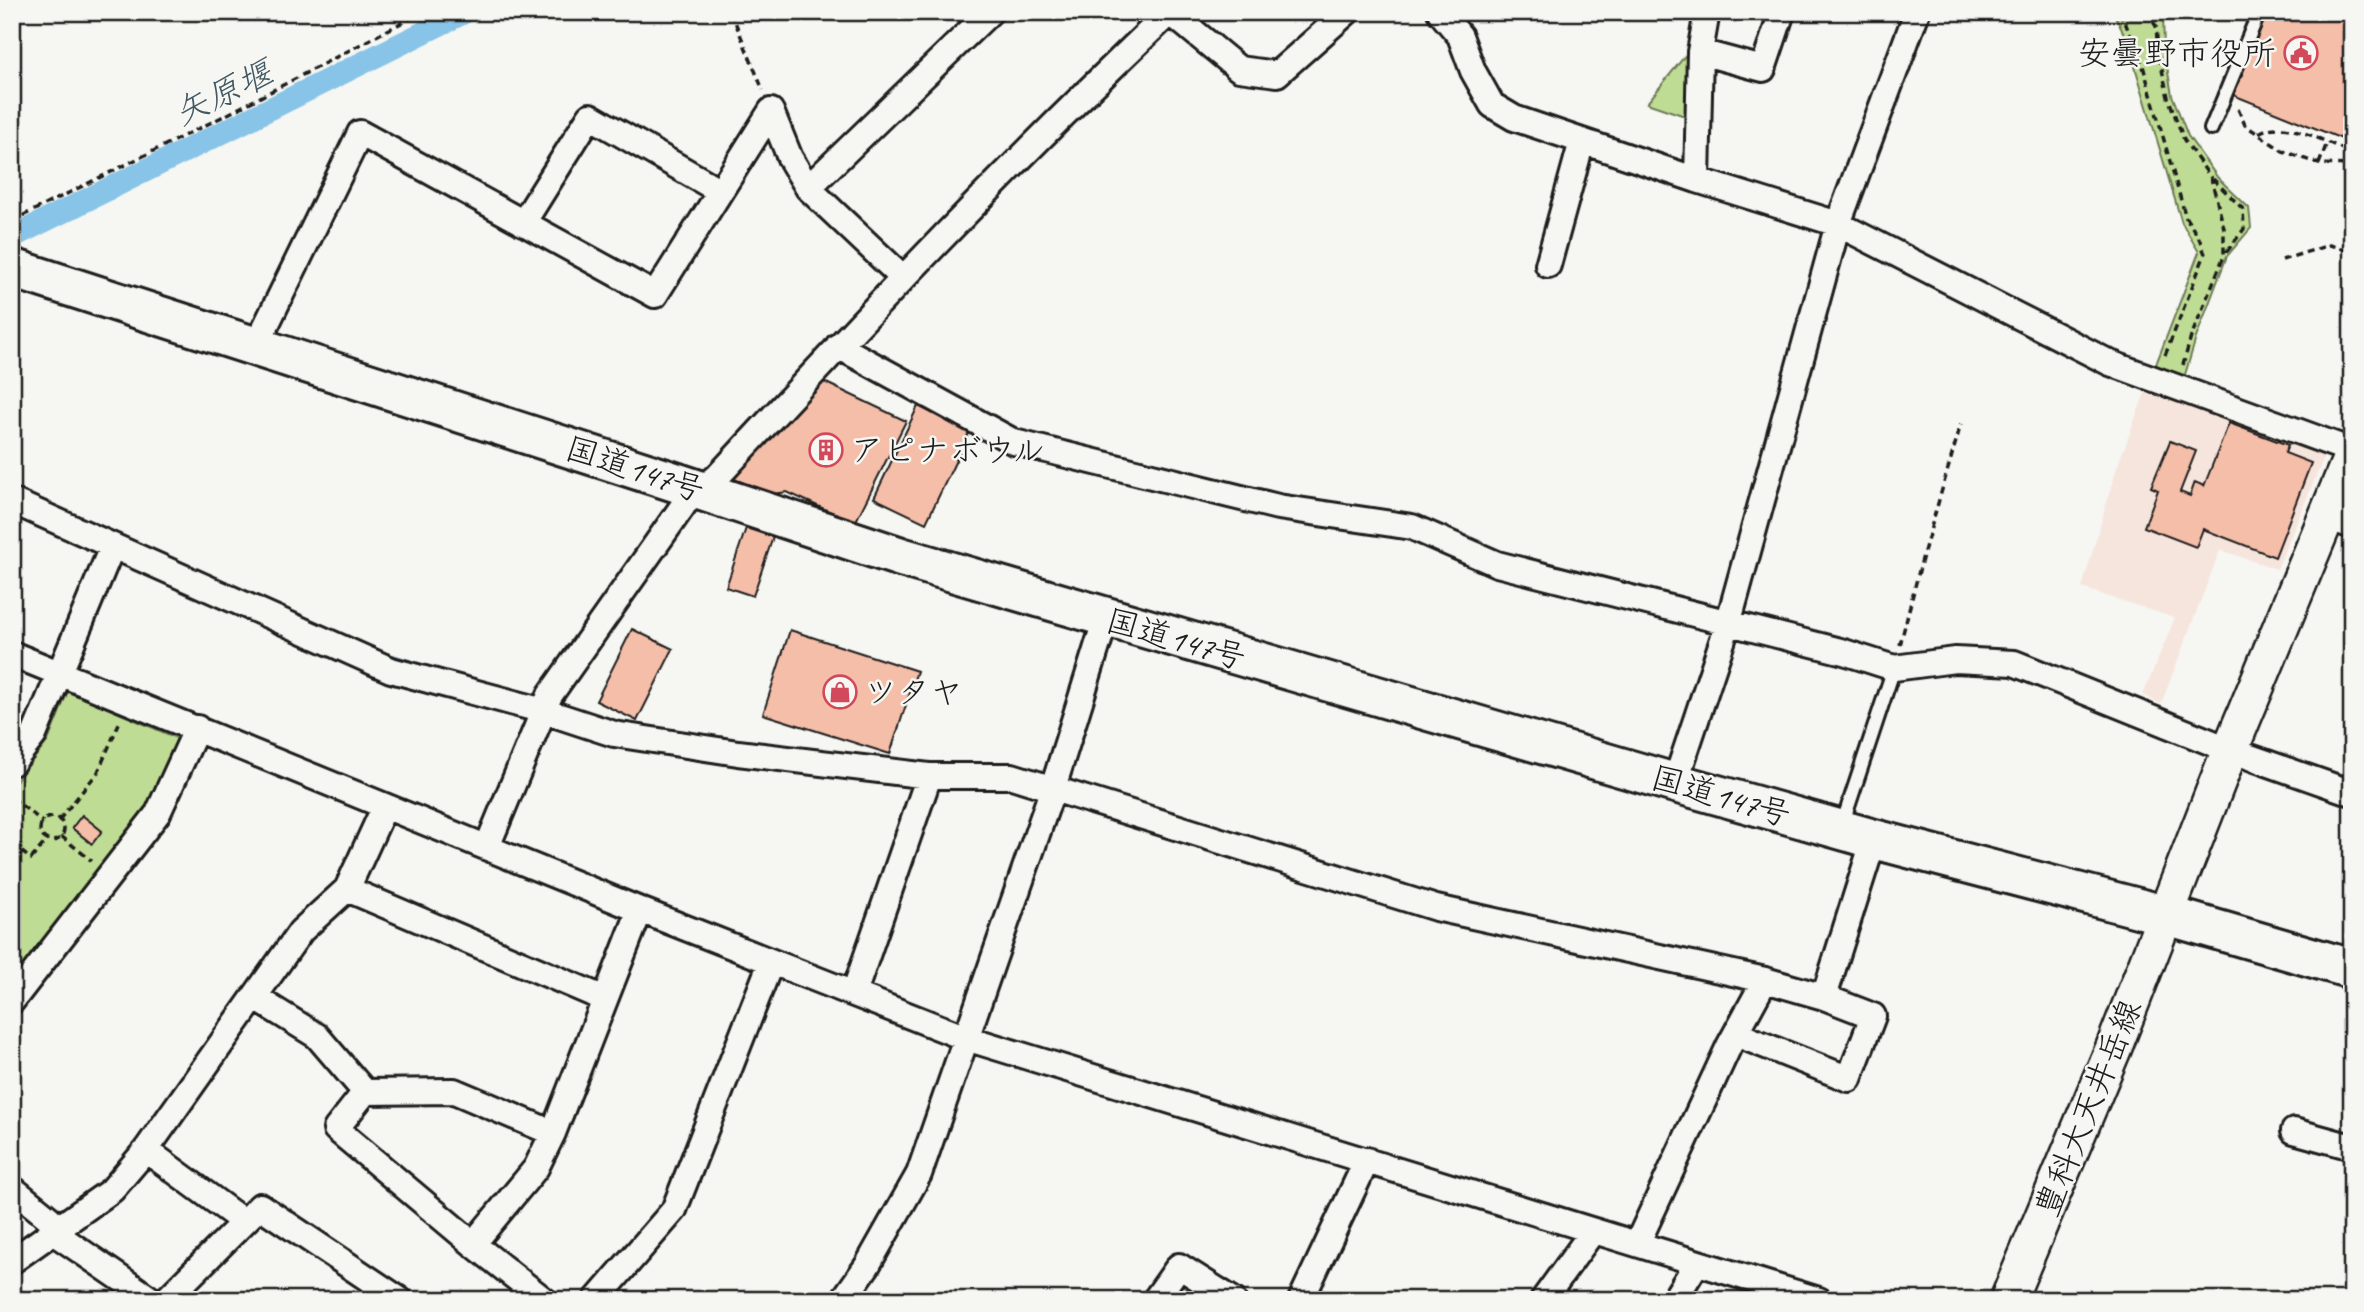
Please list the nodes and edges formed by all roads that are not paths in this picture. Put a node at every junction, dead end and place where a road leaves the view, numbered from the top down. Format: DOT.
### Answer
graph roads {
  1 [pos="990,12"];
  2 [pos="1347,12"];
  3 [pos="1440,12"];
  4 [pos="1707,12"];
  5 [pos="1782,12"];
  6 [pos="1917,12"];
  7 [pos="2259,12"];
  8 [pos="1149,19"];
  9 [pos="1700,52"];
  10 [pos="2211,128"];
  11 [pos="1582,141"];
  12 [pos="1697,180"];
  13 [pos="808,188"];
  14 [pos="720,191"];
  15 [pos="523,223"];
  16 [pos="1838,224"];
  17 [pos="1548,265"];
  18 [pos="12,268"];
  19 [pos="903,278"];
  20 [pos="256,346"];
  21 [pos="838,346"];
  22 [pos="2352,453"];
  23 [pos="701,491"];
  24 [pos="12,501"];
  25 [pos="2339,521"];
  26 [pos="112,547"];
  27 [pos="1105,618"];
  28 [pos="1728,624"];
  29 [pos="12,654"];
  30 [pos="1894,668"];
  31 [pos="60,675"];
  32 [pos="544,711"];
  33 [pos="197,728"];
  34 [pos="2230,750"];
  35 [pos="12,763"];
  36 [pos="929,776"];
  37 [pos="1675,783"];
  38 [pos="1053,788"];
  39 [pos="2352,793"];
  40 [pos="385,806"];
  41 [pos="1858,834"];
  42 [pos="487,847"];
  43 [pos="347,890"];
  44 [pos="640,910"];
  45 [pos="2165,915"];
  46 [pos="771,962"];
  47 [pos="2352,969"];
  48 [pos="1765,980"];
  49 [pos="854,993"];
  50 [pos="254,997"];
  51 [pos="1824,997"];
  52 [pos="605,999"];
  53 [pos="12,1001"];
  54 [pos="1736,1034"];
  55 [pos="966,1038"];
  56 [pos="365,1092"];
  57 [pos="2294,1131"];
  58 [pos="553,1133"];
  59 [pos="2352,1147"];
  60 [pos="146,1150"];
  61 [pos="1367,1160"];
  62 [pos="12,1188"];
  63 [pos="244,1222"];
  64 [pos="1593,1231"];
  65 [pos="53,1232"];
  66 [pos="473,1244"];
  67 [pos="1637,1244"];
  68 [pos="12,1261"];
  69 [pos="1697,1263"];
  70 [pos="1816,1299"];
  71 [pos="152,1300"];
  72 [pos="166,1300"];
  73 [pos="400,1300"];
  74 [pos="544,1300"];
  75 [pos="596,1300"];
  76 [pos="843,1300"];
  77 [pos="1155,1300"];
  78 [pos="1233,1300"];
  79 [pos="1301,1300"];
  80 [pos="1543,1300"];
  81 [pos="1674,1300"];
  82 [pos="2008,1300"];
  1 -- 13 [label="street"];
  2 -- 8 [label="street"];
  3 -- 11 [label="street"];
  4 -- 9 [label="street"];
  5 -- 9 [label="street"];
  6 -- 16 [label="street"];
  7 -- 10 [label="lane"];
  8 -- 19 [label="street"];
  9 -- 12 [label="street"];
  11 -- 12 [label="street"];
  11 -- 17 [label="street"];
  12 -- 16 [label="street"];
  13 -- 14 [label="street"];
  13 -- 19 [label="street"];
  14 -- 15 [label="street"];
  14 -- 15 [label="street"];
  15 -- 20 [label="street"];
  16 -- 22 [label="street"];
  16 -- 28 [label="street"];
  18 -- 20 [label="highway, 国道147号"];
  19 -- 21 [label="street"];
  20 -- 23 [label="highway, 国道147号"];
  21 -- 23 [label="street"];
  21 -- 28 [label="street"];
  22 -- 25 [label="street, 豊科大天井岳線"];
  23 -- 27 [label="highway, 国道147号"];
  23 -- 32 [label="street"];
  24 -- 26 [label="street"];
  25 -- 34 [label="street, 豊科大天井岳線"];
  26 -- 31 [label="street"];
  26 -- 32 [label="street"];
  27 -- 37 [label="highway, 国道147号"];
  27 -- 38 [label="street"];
  28 -- 30 [label="street"];
  28 -- 37 [label="street"];
  29 -- 31 [label="street"];
  30 -- 34 [label="street"];
  30 -- 41 [label="lane"];
  31 -- 33 [label="street"];
  31 -- 35 [label="street"];
  32 -- 36 [label="street"];
  32 -- 42 [label="street"];
  33 -- 40 [label="street"];
  33 -- 53 [label="street"];
  34 -- 39 [label="street"];
  34 -- 45 [label="street, 豊科大天井岳線"];
  36 -- 38 [label="street"];
  36 -- 49 [label="street"];
  37 -- 41 [label="highway, 国道147号"];
  38 -- 48 [label="street"];
  38 -- 55 [label="street"];
  40 -- 42 [label="street"];
  40 -- 43 [label="street"];
  41 -- 45 [label="highway, 国道147号"];
  41 -- 51 [label="street"];
  42 -- 44 [label="street"];
  43 -- 50 [label="street"];
  43 -- 52 [label="street"];
  44 -- 46 [label="street"];
  44 -- 52 [label="street"];
  45 -- 47 [label="highway, 国道147号"];
  45 -- 82 [label="street, 豊科大天井岳線"];
  46 -- 49 [label="street"];
  46 -- 75 [label="street"];
  48 -- 51 [label="street"];
  48 -- 54 [label="street"];
  49 -- 55 [label="street"];
  50 -- 56 [label="street"];
  50 -- 60 [label="street"];
  51 -- 54 [label="street"];
  52 -- 58 [label="street"];
  54 -- 67 [label="street"];
  55 -- 61 [label="street"];
  55 -- 76 [label="street"];
  56 -- 58 [label="street"];
  56 -- 66 [label="street"];
  57 -- 59 [label="street"];
  58 -- 66 [label="street"];
  60 -- 63 [label="street"];
  60 -- 65 [label="street"];
  61 -- 64 [label="street"];
  61 -- 79 [label="street"];
  62 -- 65 [label="street"];
  63 -- 72 [label="street"];
  63 -- 73 [label="street"];
  64 -- 67 [label="street"];
  64 -- 80 [label="street"];
  65 -- 68 [label="street"];
  65 -- 71 [label="street"];
  66 -- 74 [label="street"];
  67 -- 69 [label="street"];
  69 -- 70 [label="street"];
  69 -- 81 [label="street"];
  77 -- 78 [label="street"];
}
